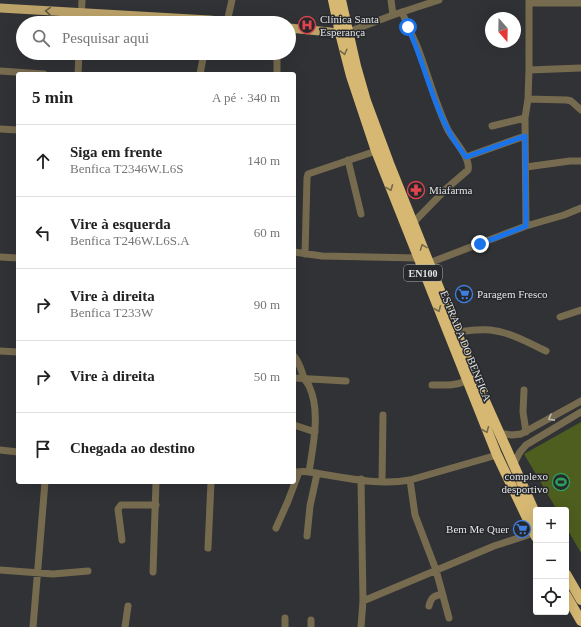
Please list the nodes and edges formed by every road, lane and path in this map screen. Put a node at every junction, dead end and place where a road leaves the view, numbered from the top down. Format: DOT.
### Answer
graph roads {
  1 [pos="82,0"];
  2 [pos="232,0"];
  3 [pos="333,0"];
  4 [pos="341,0"];
  5 [pos="391,0"];
  6 [pos="439,0"];
  7 [pos="529,2"];
  8 [pos="581,3"];
  9 [pos="0,8"];
  10 [pos="402,12"];
  11 [pos="82,13"];
  12 [pos="393,15"];
  13 [pos="82,16"];
  14 [pos="130,16"];
  15 [pos="228,16"];
  16 [pos="296,29"];
  17 [pos="344,32"];
  18 [pos="79,60"];
  19 [pos="203,60"];
  20 [pos="277,60"];
  21 [pos="581,68"];
  22 [pos="529,70"];
  23 [pos="0,71"];
  24 [pos="16,72"];
  25 [pos="78,72"];
  26 [pos="200,72"];
  27 [pos="277,72"];
  28 [pos="528,99"];
  29 [pos="581,110"];
  30 [pos="526,118"];
  31 [pos="492,126"];
  32 [pos="0,129"];
  33 [pos="16,130"];
  34 [pos="525,136"];
  35 [pos="376,151"];
  36 [pos="466,157"];
  37 [pos="348,160"];
  38 [pos="581,161"];
  39 [pos="526,167"];
  40 [pos="581,208"];
  41 [pos="361,214"];
  42 [pos="413,224"];
  43 [pos="526,226"];
  44 [pos="296,252"];
  45 [pos="305,254"];
  46 [pos="0,257"];
  47 [pos="16,258"];
  48 [pos="418,258"];
  49 [pos="429,263"];
  50 [pos="581,310"];
  51 [pos="560,317"];
  52 [pos="456,332"];
  53 [pos="0,351"];
  54 [pos="546,351"];
  55 [pos="16,352"];
  56 [pos="296,358"];
  57 [pos="296,378"];
  58 [pos="304,379"];
  59 [pos="346,381"];
  60 [pos="466,381"];
  61 [pos="432,385"];
  62 [pos="524,390"];
  63 [pos="581,401"];
  64 [pos="581,412"];
  65 [pos="383,415"];
  66 [pos="296,426"];
  67 [pos="315,432"];
  68 [pos="526,432"];
  69 [pos="498,433"];
  70 [pos="0,450"];
  71 [pos="16,452"];
  72 [pos="497,455"];
  73 [pos="513,465"];
  74 [pos="296,472"];
  75 [pos="309,472"];
  76 [pos="317,474"];
  77 [pos="361,479"];
  78 [pos="410,480"];
  79 [pos="382,482"];
  80 [pos="46,484"];
  81 [pos="156,484"];
  82 [pos="211,484"];
  83 [pos="293,484"];
  84 [pos="156,505"];
  85 [pos="533,508"];
  86 [pos="276,528"];
  87 [pos="533,531"];
  88 [pos="307,536"];
  89 [pos="533,536"];
  90 [pos="122,540"];
  91 [pos="208,548"];
  92 [pos="0,570"];
  93 [pos="436,570"];
  94 [pos="88,571"];
  95 [pos="153,572"];
  96 [pos="38,573"];
  97 [pos="569,579"];
  98 [pos="442,594"];
  99 [pos="569,600"];
  100 [pos="581,600"];
  101 [pos="363,601"];
  102 [pos="128,606"];
  103 [pos="429,606"];
  104 [pos="286,618"];
  105 [pos="449,618"];
  106 [pos="581,621"];
  107 [pos="33,627"];
  108 [pos="125,627"];
  109 [pos="285,627"];
  110 [pos="361,627"];
  1 -- 11 [label="street"];
  2 -- 15 [label="street"];
  3 -- 17 [label="highway, ESTRADA DO BENFICA / EN100"];
  4 -- 17 [label="highway, ESTRADA DO BENFICA / EN100"];
  5 -- 12 [label="street"];
  6 -- 10 [label="street"];
  7 -- 8 [label="street"];
  7 -- 22 [label="street"];
  11 -- 9 [label="main road, one-way"];
  10 -- 12 [label="street"];
  10 -- 36 [label="street"];
  11 -- 13 [label="street"];
  11 -- 14 [label="main road"];
  12 -- 17 [label="street"];
  16 -- 17 [label="main road"];
  17 -- 35 [label="highway, ESTRADA DO BENFICA / EN100, one-way"];
  17 -- 42 [label="highway, ESTRADA DO BENFICA / EN100"];
  18 -- 25 [label="street"];
  19 -- 26 [label="street"];
  20 -- 27 [label="street"];
  21 -- 22 [label="street"];
  22 -- 28 [label="street"];
  23 -- 24 [label="street"];
  28 -- 29 [label="street"];
  28 -- 30 [label="street"];
  30 -- 31 [label="street"];
  30 -- 34 [label="street"];
  32 -- 33 [label="street"];
  34 -- 36 [label="street"];
  34 -- 39 [label="street"];
  35 -- 37 [label="street"];
  35 -- 48 [label="highway, ESTRADA DO BENFICA / EN100, one-way"];
  36 -- 42 [label="street"];
  37 -- 41 [label="street"];
  37 -- 45 [label="street"];
  38 -- 39 [label="street"];
  39 -- 43 [label="street"];
  40 -- 43 [label="street"];
  49 -- 42 [label="highway, ESTRADA DO BENFICA / EN100, one-way"];
  43 -- 49 [label="street"];
  44 -- 45 [label="street"];
  45 -- 48 [label="street"];
  46 -- 47 [label="street"];
  48 -- 60 [label="highway, ESTRADA DO BENFICA / EN100, one-way"];
  49 -- 52 [label="highway, ESTRADA DO BENFICA / EN100"];
  50 -- 51 [label="street"];
  52 -- 54 [label="street"];
  52 -- 69 [label="highway, ESTRADA DO BENFICA / EN100"];
  53 -- 55 [label="street"];
  56 -- 58 [label="street"];
  57 -- 58 [label="street"];
  58 -- 59 [label="street"];
  58 -- 67 [label="street"];
  60 -- 61 [label="street"];
  60 -- 72 [label="highway, ESTRADA DO BENFICA / EN100, one-way"];
  62 -- 68 [label="street"];
  63 -- 68 [label="street, one-way"];
  64 -- 73 [label="street"];
  65 -- 79 [label="street"];
  66 -- 67 [label="street"];
  67 -- 75 [label="street"];
  68 -- 69 [label="street"];
  69 -- 73 [label="highway, ESTRADA DO BENFICA / EN100"];
  70 -- 71 [label="street"];
  72 -- 78 [label="street"];
  72 -- 87 [label="highway, ESTRADA DO BENFICA / EN100"];
  73 -- 85 [label="highway, ESTRADA DO BENFICA / EN100"];
  74 -- 75 [label="street"];
  75 -- 76 [label="street"];
  76 -- 77 [label="street"];
  76 -- 88 [label="street"];
  77 -- 79 [label="street"];
  77 -- 101 [label="street"];
  78 -- 79 [label="street"];
  78 -- 93 [label="street"];
  80 -- 96 [label="street"];
  81 -- 84 [label="street"];
  82 -- 91 [label="street"];
  83 -- 86 [label="street"];
  84 -- 90 [label="street"];
  84 -- 95 [label="street"];
  89 -- 93 [label="street"];
  92 -- 96 [label="street"];
  93 -- 98 [label="street"];
  93 -- 101 [label="street"];
  94 -- 96 [label="street"];
  96 -- 107 [label="street"];
  97 -- 100 [label="highway"];
  98 -- 103 [label="street"];
  98 -- 105 [label="street"];
  99 -- 106 [label="highway"];
  101 -- 110 [label="street"];
  102 -- 108 [label="street"];
  104 -- 109 [label="street"];
}
